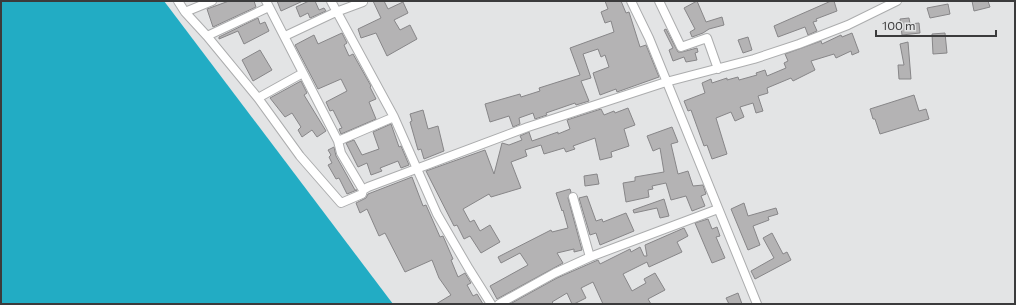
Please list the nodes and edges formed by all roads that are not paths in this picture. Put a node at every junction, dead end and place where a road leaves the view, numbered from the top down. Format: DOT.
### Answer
graph roads {
  1 [pos="178,1"];
  2 [pos="212,1"];
  3 [pos="331,1"];
  4 [pos="631,1"];
  5 [pos="659,1"];
  6 [pos="896,1"];
  7 [pos="363,2"];
  8 [pos="267,4"];
  9 [pos="185,12"];
  10 [pos="336,12"];
  11 [pos="207,36"];
  12 [pos="285,36"];
  13 [pos="718,69"];
  14 [pos="303,73"];
  15 [pos="666,82"];
  16 [pos="258,98"];
  17 [pos="394,118"];
  18 [pos="338,140"];
  19 [pos="417,169"];
  20 [pos="363,190"];
  21 [pos="573,197"];
  22 [pos="718,209"];
  23 [pos="590,257"];
  24 [pos="492,304"];
  25 [pos="499,304"];
  26 [pos="757,304"];
  1 -- 9 [label="street"];
  2 -- 9 [label="street"];
  3 -- 10 [label="street"];
  4 -- 15 [label="street"];
  5 -- 13 [label="street"];
  6 -- 13 [label="street"];
  7 -- 10 [label="street"];
  8 -- 11 [label="street"];
  8 -- 12 [label="street"];
  9 -- 11 [label="street"];
  10 -- 12 [label="street"];
  10 -- 17 [label="street"];
  11 -- 16 [label="street"];
  12 -- 14 [label="street"];
  13 -- 15 [label="street"];
  14 -- 16 [label="street"];
  14 -- 18 [label="street"];
  15 -- 19 [label="street"];
  15 -- 22 [label="street"];
  16 -- 20 [label="street"];
  17 -- 18 [label="street"];
  17 -- 19 [label="street"];
  18 -- 20 [label="street"];
  19 -- 20 [label="street"];
  19 -- 24 [label="street"];
  21 -- 23 [label="street"];
  22 -- 23 [label="street"];
  22 -- 26 [label="street"];
  23 -- 25 [label="street"];
}
